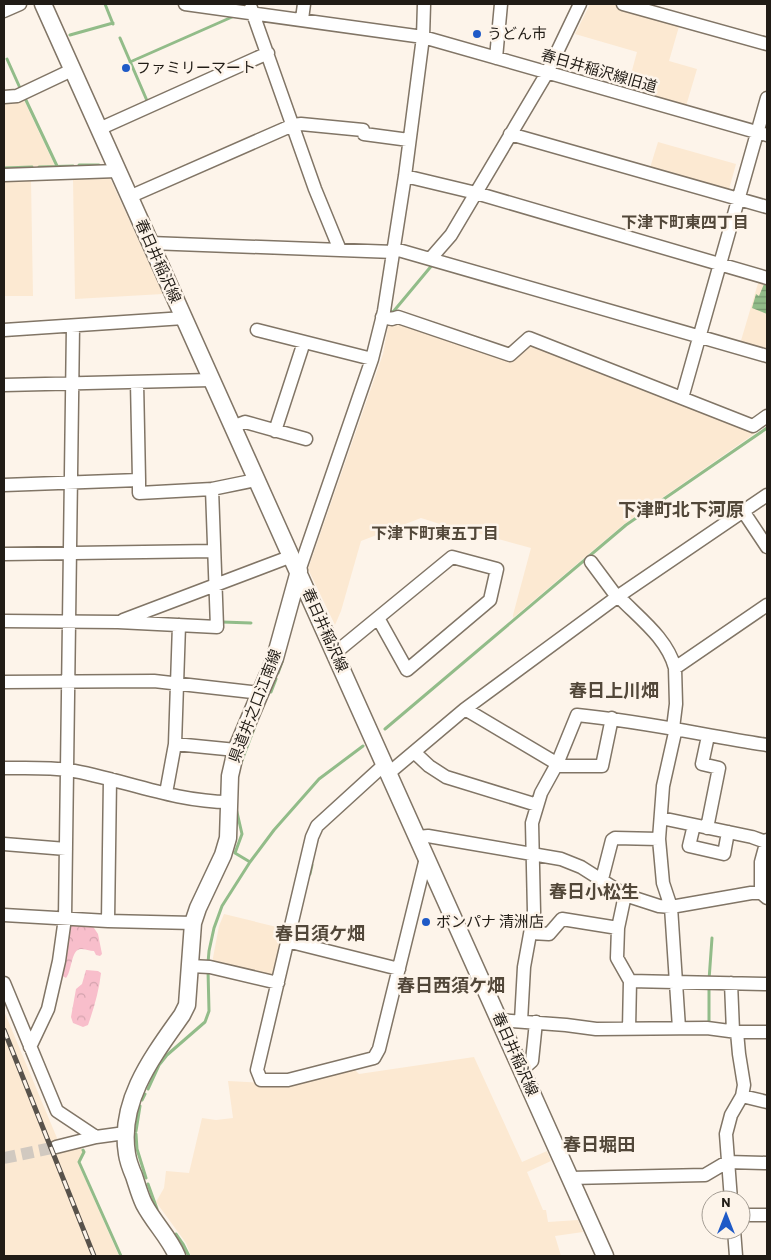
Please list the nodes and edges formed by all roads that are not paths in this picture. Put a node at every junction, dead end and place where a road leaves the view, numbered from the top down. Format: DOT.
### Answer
graph roads {
  1 [pos="20,4"];
  2 [pos="43,4"];
  3 [pos="185,4"];
  4 [pos="304,4"];
  5 [pos="424,4"];
  6 [pos="501,4"];
  7 [pos="580,4"];
  8 [pos="623,4"];
  9 [pos="252,8"];
  10 [pos="4,11"];
  11 [pos="302,20"];
  12 [pos="423,37"];
  13 [pos="767,44"];
  14 [pos="268,53"];
  15 [pos="496,58"];
  16 [pos="72,70"];
  17 [pos="547,73"];
  18 [pos="4,97"];
  19 [pos="767,98"];
  20 [pos="293,125"];
  21 [pos="99,129"];
  22 [pos="510,134"];
  23 [pos="762,134"];
  24 [pos="410,140"];
  25 [pos="117,171"];
  26 [pos="4,175"];
  27 [pos="405,176"];
  28 [pos="476,193"];
  29 [pos="129,197"];
  30 [pos="738,199"];
  31 [pos="767,207"];
  32 [pos="150,243"];
  33 [pos="340,250"];
  34 [pos="394,250"];
  35 [pos="431,258"];
  36 [pos="720,264"];
  37 [pos="767,278"];
  38 [pos="382,317"];
  39 [pos="184,318"];
  40 [pos="73,326"];
  41 [pos="4,330"];
  42 [pos="257,330"];
  43 [pos="699,336"];
  44 [pos="304,342"];
  45 [pos="767,356"];
  46 [pos="372,359"];
  47 [pos="211,380"];
  48 [pos="138,382"];
  49 [pos="73,384"];
  50 [pos="4,385"];
  51 [pos="682,398"];
  52 [pos="767,416"];
  53 [pos="232,427"];
  54 [pos="275,431"];
  55 [pos="306,439"];
  56 [pos="139,480"];
  57 [pos="256,480"];
  58 [pos="72,482"];
  59 [pos="4,484"];
  60 [pos="212,489"];
  61 [pos="767,495"];
  62 [pos="743,511"];
  63 [pos="767,547"];
  64 [pos="214,551"];
  65 [pos="71,553"];
  66 [pos="4,554"];
  67 [pos="591,562"];
  68 [pos="295,564"];
  69 [pos="216,585"];
  70 [pos="618,597"];
  71 [pos="767,605"];
  72 [pos="378,618"];
  73 [pos="4,620"];
  74 [pos="70,622"];
  75 [pos="118,622"];
  76 [pos="179,625"];
  77 [pos="335,653"];
  78 [pos="675,668"];
  79 [pos="4,682"];
  80 [pos="68,682"];
  81 [pos="177,683"];
  82 [pos="260,693"];
  83 [pos="465,709"];
  84 [pos="612,718"];
  85 [pos="675,728"];
  86 [pos="708,736"];
  87 [pos="175,744"];
  88 [pos="767,745"];
  89 [pos="236,750"];
  90 [pos="414,752"];
  91 [pos="557,764"];
  92 [pos="4,768"];
  93 [pos="387,769"];
  94 [pos="67,770"];
  95 [pos="110,779"];
  96 [pos="166,793"];
  97 [pos="229,802"];
  98 [pos="537,805"];
  99 [pos="661,818"];
  100 [pos="694,825"];
  101 [pos="707,828"];
  102 [pos="728,832"];
  103 [pos="418,837"];
  104 [pos="659,839"];
  105 [pos="767,841"];
  106 [pos="4,844"];
  107 [pos="66,849"];
  108 [pos="534,856"];
  109 [pos="426,858"];
  110 [pos="602,879"];
  111 [pos="625,895"];
  112 [pos="764,896"];
  113 [pos="671,907"];
  114 [pos="4,915"];
  115 [pos="65,918"];
  116 [pos="108,921"];
  117 [pos="193,924"];
  118 [pos="618,928"];
  119 [pos="531,933"];
  120 [pos="287,942"];
  121 [pos="190,966"];
  122 [pos="399,968"];
  123 [pos="630,981"];
  124 [pos="675,981"];
  125 [pos="278,983"];
  126 [pos="731,983"];
  127 [pos="4,984"];
  128 [pos="767,984"];
  129 [pos="500,1020"];
  130 [pos="521,1021"];
  131 [pos="536,1022"];
  132 [pos="679,1028"];
  133 [pos="629,1029"];
  134 [pos="735,1032"];
  135 [pos="767,1032"];
  136 [pos="30,1046"];
  137 [pos="522,1070"];
  138 [pos="742,1096"];
  139 [pos="767,1102"];
  140 [pos="125,1133"];
  141 [pos="96,1137"];
  142 [pos="56,1147"];
  143 [pos="727,1162"];
  144 [pos="767,1163"];
  145 [pos="570,1178"];
  146 [pos="730,1190"];
  147 [pos="751,1215"];
  148 [pos="767,1215"];
  149 [pos="735,1240"];
  150 [pos="177,1256"];
  151 [pos="605,1256"];
  152 [pos="736,1256"];
  1 -- 10 [label="street"];
  2 -- 16 [label="main road, 春日井稲沢線"];
  3 -- 9 [label="street, 春日井稲沢線旧道"];
  4 -- 11 [label="street"];
  5 -- 12 [label="street"];
  6 -- 15 [label="street"];
  7 -- 17 [label="street"];
  8 -- 13 [label="street"];
  9 -- 11 [label="street, 春日井稲沢線旧道"];
  9 -- 14 [label="street"];
  11 -- 12 [label="street, 春日井稲沢線旧道"];
  12 -- 15 [label="street, 春日井稲沢線旧道"];
  12 -- 24 [label="street"];
  14 -- 20 [label="street"];
  14 -- 21 [label="street"];
  15 -- 17 [label="street, 春日井稲沢線旧道"];
  16 -- 18 [label="street"];
  16 -- 21 [label="main road, 春日井稲沢線"];
  17 -- 22 [label="street"];
  17 -- 23 [label="street, 春日井稲沢線旧道"];
  19 -- 23 [label="street"];
  20 -- 24 [label="street"];
  20 -- 29 [label="street"];
  20 -- 33 [label="street"];
  21 -- 25 [label="main road, 春日井稲沢線"];
  22 -- 28 [label="street"];
  22 -- 30 [label="street"];
  23 -- 30 [label="street"];
  24 -- 27 [label="street"];
  25 -- 26 [label="street"];
  25 -- 29 [label="main road, 春日井稲沢線"];
  27 -- 28 [label="street"];
  27 -- 34 [label="street"];
  28 -- 35 [label="street"];
  28 -- 36 [label="street"];
  29 -- 32 [label="main road, 春日井稲沢線"];
  30 -- 31 [label="street"];
  30 -- 36 [label="street"];
  32 -- 33 [label="street"];
  32 -- 39 [label="main road, 春日井稲沢線"];
  33 -- 34 [label="street"];
  34 -- 35 [label="street"];
  34 -- 38 [label="street"];
  35 -- 43 [label="street"];
  36 -- 37 [label="street"];
  36 -- 43 [label="street"];
  38 -- 46 [label="street"];
  38 -- 51 [label="street"];
  39 -- 40 [label="street"];
  39 -- 47 [label="main road, 春日井稲沢線"];
  40 -- 41 [label="street"];
  40 -- 49 [label="street"];
  42 -- 44 [label="street"];
  43 -- 45 [label="street"];
  43 -- 51 [label="street"];
  44 -- 46 [label="street"];
  44 -- 54 [label="street"];
  46 -- 68 [label="street"];
  47 -- 48 [label="street"];
  47 -- 53 [label="main road, 春日井稲沢線"];
  48 -- 49 [label="street"];
  48 -- 56 [label="street"];
  49 -- 50 [label="street"];
  49 -- 58 [label="street"];
  51 -- 52 [label="street"];
  53 -- 54 [label="street"];
  53 -- 57 [label="main road, 春日井稲沢線"];
  54 -- 55 [label="street"];
  56 -- 58 [label="street"];
  56 -- 60 [label="street"];
  57 -- 60 [label="street"];
  57 -- 68 [label="main road, 春日井稲沢線"];
  58 -- 59 [label="street"];
  58 -- 65 [label="street"];
  60 -- 64 [label="street"];
  61 -- 62 [label="street"];
  62 -- 63 [label="street"];
  62 -- 70 [label="street"];
  64 -- 65 [label="street"];
  64 -- 69 [label="street"];
  65 -- 66 [label="street"];
  65 -- 74 [label="street"];
  67 -- 70 [label="street"];
  68 -- 69 [label="street"];
  68 -- 77 [label="main road, 春日井稲沢線"];
  68 -- 82 [label="main road, 県道井之口江南線"];
  69 -- 75 [label="street"];
  69 -- 76 [label="street"];
  70 -- 78 [label="street"];
  70 -- 83 [label="street"];
  71 -- 78 [label="street"];
  72 -- 72 [label="street"];
  72 -- 77 [label="street"];
  73 -- 74 [label="street"];
  74 -- 75 [label="street"];
  74 -- 80 [label="street"];
  75 -- 76 [label="street"];
  76 -- 81 [label="street"];
  77 -- 93 [label="main road, 春日井稲沢線"];
  78 -- 85 [label="street"];
  79 -- 80 [label="street"];
  80 -- 81 [label="street"];
  80 -- 94 [label="street"];
  81 -- 82 [label="street"];
  81 -- 87 [label="street"];
  82 -- 89 [label="main road, 県道井之口江南線"];
  83 -- 90 [label="street"];
  83 -- 91 [label="street"];
  84 -- 85 [label="street"];
  84 -- 91 [label="street"];
  84 -- 91 [label="street"];
  85 -- 86 [label="street"];
  85 -- 99 [label="street"];
  86 -- 88 [label="street"];
  86 -- 101 [label="street"];
  87 -- 89 [label="street"];
  87 -- 96 [label="street"];
  89 -- 97 [label="main road, 県道井之口江南線"];
  90 -- 93 [label="street"];
  90 -- 98 [label="street"];
  91 -- 98 [label="street"];
  92 -- 94 [label="street"];
  93 -- 103 [label="main road, 春日井稲沢線"];
  93 -- 120 [label="street"];
  94 -- 95 [label="street"];
  94 -- 107 [label="street"];
  95 -- 96 [label="street"];
  95 -- 116 [label="street"];
  96 -- 97 [label="street"];
  97 -- 117 [label="main road, 県道井之口江南線"];
  98 -- 108 [label="street"];
  99 -- 100 [label="street"];
  99 -- 104 [label="street"];
  100 -- 101 [label="street"];
  100 -- 102 [label="street"];
  101 -- 102 [label="street"];
  102 -- 105 [label="street"];
  103 -- 108 [label="street"];
  103 -- 109 [label="main road, 春日井稲沢線"];
  104 -- 110 [label="street"];
  104 -- 113 [label="street"];
  105 -- 112 [label="street"];
  106 -- 107 [label="street"];
  107 -- 115 [label="street"];
  108 -- 110 [label="street"];
  108 -- 119 [label="street"];
  109 -- 122 [label="street"];
  109 -- 129 [label="main road, 春日井稲沢線"];
  110 -- 111 [label="street"];
  111 -- 113 [label="street"];
  111 -- 118 [label="street"];
  112 -- 113 [label="street"];
  113 -- 124 [label="street"];
  114 -- 115 [label="street"];
  115 -- 116 [label="street"];
  115 -- 136 [label="street"];
  116 -- 117 [label="street"];
  117 -- 121 [label="main road, 県道井之口江南線"];
  118 -- 119 [label="street"];
  118 -- 123 [label="street"];
  119 -- 130 [label="street"];
  120 -- 122 [label="street"];
  120 -- 125 [label="street"];
  121 -- 125 [label="street"];
  121 -- 140 [label="main road, 県道井之口江南線"];
  122 -- 125 [label="street"];
  123 -- 124 [label="street"];
  123 -- 133 [label="street"];
  124 -- 126 [label="street"];
  124 -- 132 [label="street"];
  126 -- 128 [label="street"];
  126 -- 134 [label="street"];
  127 -- 136 [label="street"];
  129 -- 130 [label="street"];
  129 -- 137 [label="main road, 春日井稲沢線"];
  130 -- 131 [label="street"];
  131 -- 133 [label="street"];
  131 -- 137 [label="street"];
  132 -- 133 [label="street"];
  132 -- 134 [label="street"];
  134 -- 135 [label="street"];
  134 -- 138 [label="street"];
  136 -- 141 [label="street"];
  137 -- 145 [label="main road, 春日井稲沢線"];
  138 -- 139 [label="street"];
  138 -- 143 [label="street"];
  140 -- 141 [label="street"];
  140 -- 150 [label="main road, 県道井之口江南線"];
  141 -- 142 [label="street"];
  143 -- 144 [label="street"];
  143 -- 145 [label="street"];
  143 -- 146 [label="street"];
  145 -- 151 [label="main road, 春日井稲沢線"];
  147 -- 148 [label="street"];
  149 -- 152 [label="street"];
}
